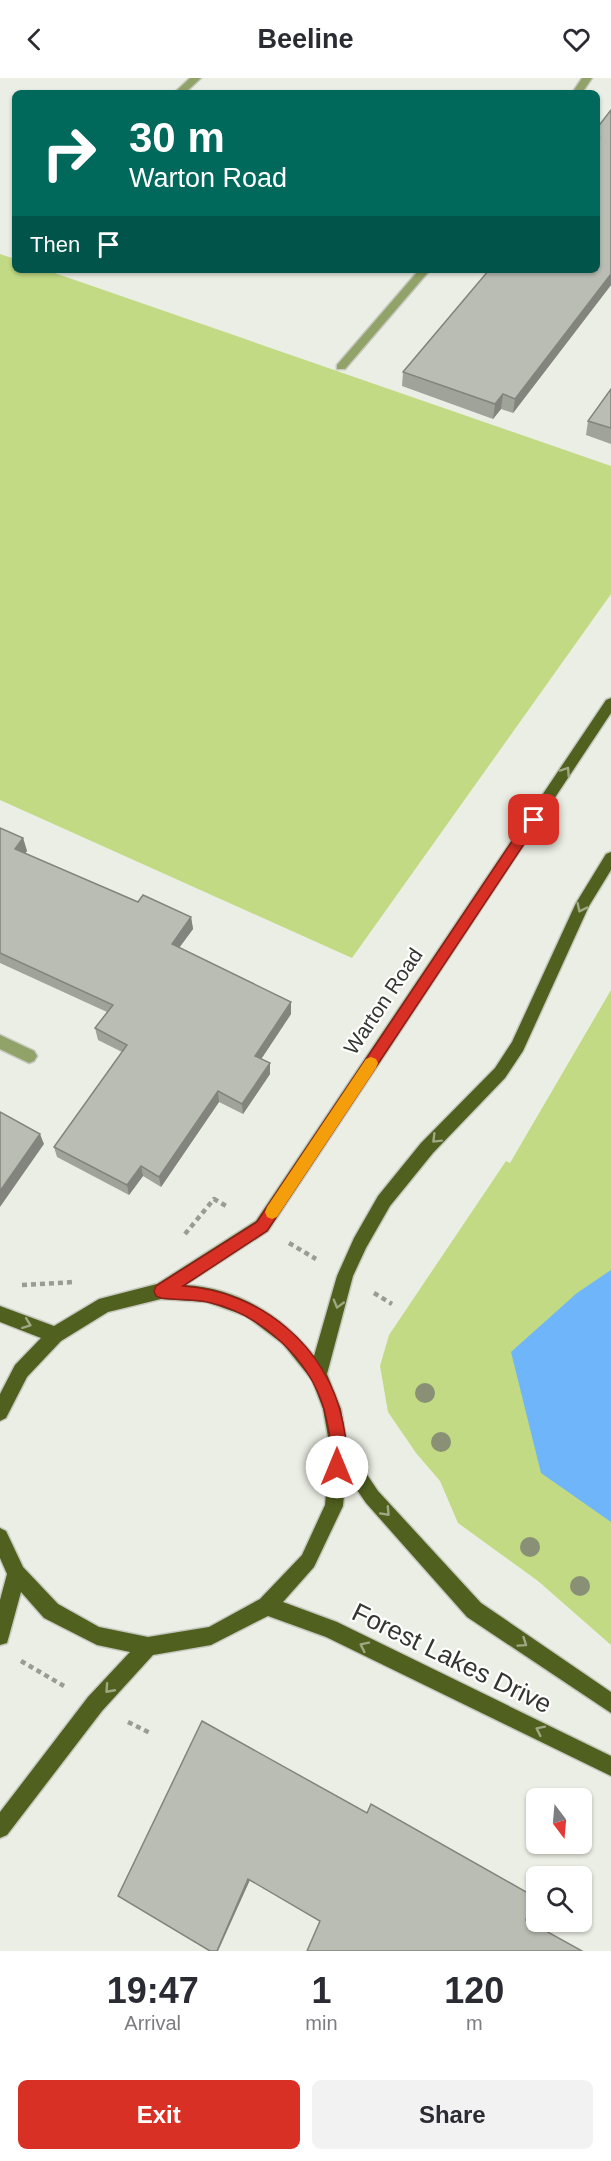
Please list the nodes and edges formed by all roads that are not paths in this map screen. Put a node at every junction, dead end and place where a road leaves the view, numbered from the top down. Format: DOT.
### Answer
graph roads {
  1 [pos="196,78"];
  2 [pos="182,90"];
  3 [pos="422,273"];
  4 [pos="341,367"];
  5 [pos="611,704"];
  6 [pos="611,858"];
  7 [pos="0,1042"];
  8 [pos="28,1056"];
  9 [pos="161,1291"];
  10 [pos="0,1314"];
  11 [pos="55,1335"];
  12 [pos="318,1374"];
  13 [pos="0,1412"];
  14 [pos="339,1448"];
  15 [pos="0,1537"];
  16 [pos="16,1574"];
  17 [pos="267,1606"];
  18 [pos="0,1636"];
  19 [pos="148,1646"];
  20 [pos="611,1703"];
  21 [pos="611,1766"];
  22 [pos="0,1828"];
  1 -- 2 [label="street"];
  3 -- 4 [label="street"];
  9 -- 5 [label="main road, Warton Road, one-way"];
  6 -- 12 [label="main road, one-way"];
  7 -- 8 [label="street"];
  9 -- 11 [label="main road, Warton Road"];
  9 -- 12 [label="main road, Warton Road"];
  10 -- 11 [label="main road, one-way"];
  11 -- 13 [label="main road, Warton Road"];
  12 -- 14 [label="main road, Warton Road"];
  14 -- 17 [label="main road, Warton Road"];
  14 -- 20 [label="main road, Forest Lakes Drive, one-way"];
  15 -- 16 [label="main road, Warton Road"];
  16 -- 18 [label="main road"];
  16 -- 19 [label="main road, Warton Road"];
  17 -- 19 [label="main road, Warton Road"];
  21 -- 17 [label="main road, Forest Lakes Drive, one-way"];
  19 -- 22 [label="main road, one-way"];
}
